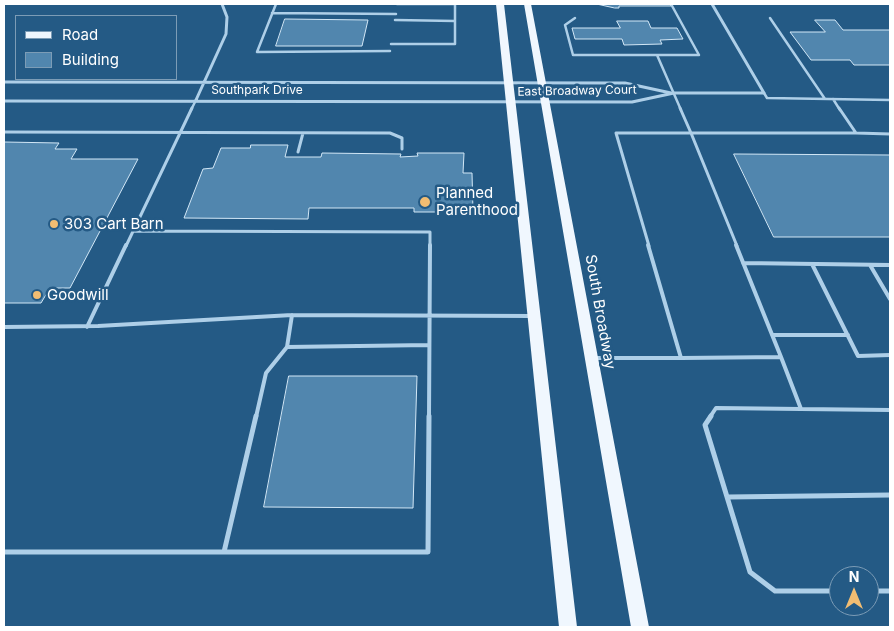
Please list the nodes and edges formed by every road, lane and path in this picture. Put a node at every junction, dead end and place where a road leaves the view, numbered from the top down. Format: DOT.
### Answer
graph roads {
  1 [pos="222,4"];
  2 [pos="276,4"];
  3 [pos="397,4"];
  4 [pos="455,4"];
  5 [pos="500,4"];
  6 [pos="527,4"];
  7 [pos="671,4"];
  8 [pos="712,4"];
  9 [pos="272,13"];
  10 [pos="396,14"];
  11 [pos="575,18"];
  12 [pos="770,18"];
  13 [pos="395,20"];
  14 [pos="455,21"];
  15 [pos="391,44"];
  16 [pos="390,51"];
  17 [pos="657,55"];
  18 [pos="4,82"];
  19 [pos="205,82"];
  20 [pos="509,83"];
  21 [pos="540,83"];
  22 [pos="764,93"];
  23 [pos="674,94"];
  24 [pos="825,99"];
  25 [pos="833,99"];
  26 [pos="4,100"];
  27 [pos="196,100"];
  28 [pos="890,100"];
  29 [pos="511,101"];
  30 [pos="543,102"];
  31 [pos="4,132"];
  32 [pos="180,133"];
  33 [pos="303,133"];
  34 [pos="691,133"];
  35 [pos="856,133"];
  36 [pos="890,134"];
  37 [pos="402,149"];
  38 [pos="298,152"];
  39 [pos="134,231"];
  40 [pos="743,263"];
  41 [pos="812,264"];
  42 [pos="870,264"];
  43 [pos="890,265"];
  44 [pos="890,299"];
  45 [pos="292,315"];
  46 [pos="430,315"];
  47 [pos="534,316"];
  48 [pos="4,327"];
  49 [pos="87,327"];
  50 [pos="772,335"];
  51 [pos="848,335"];
  52 [pos="429,345"];
  53 [pos="287,347"];
  54 [pos="890,356"];
  55 [pos="780,357"];
  56 [pos="590,358"];
  57 [pos="680,358"];
  58 [pos="801,409"];
  59 [pos="890,410"];
  60 [pos="890,495"];
  61 [pos="728,497"];
  62 [pos="4,552"];
  63 [pos="224,552"];
  64 [pos="829,591"];
  65 [pos="568,627"];
  66 [pos="640,627"];
  1 -- 19 [label="street"];
  2 -- 9 [label="lane"];
  3 -- 4 [label="lane"];
  4 -- 14 [label="lane"];
  5 -- 20 [label="main road"];
  6 -- 21 [label="main road, South Broadway"];
  7 -- 17 [label="lane"];
  8 -- 22 [label="street"];
  9 -- 10 [label="lane"];
  9 -- 16 [label="lane"];
  11 -- 17 [label="lane"];
  12 -- 24 [label="lane"];
  13 -- 14 [label="lane"];
  14 -- 15 [label="lane"];
  17 -- 23 [label="lane"];
  18 -- 19 [label="street, Southpark Drive"];
  19 -- 20 [label="street, Southpark Drive"];
  19 -- 27 [label="street"];
  20 -- 21 [label="street, East Broadway Court"];
  20 -- 29 [label="main road"];
  21 -- 23 [label="street, East Broadway Court"];
  21 -- 30 [label="main road, South Broadway"];
  22 -- 23 [label="street, East Broadway Court"];
  22 -- 24 [label="lane"];
  23 -- 30 [label="street, East Broadway Court"];
  23 -- 34 [label="lane"];
  24 -- 25 [label="lane"];
  25 -- 28 [label="lane"];
  25 -- 35 [label="lane"];
  26 -- 27 [label="street, Southpark Drive"];
  27 -- 29 [label="street, Southpark Drive"];
  27 -- 32 [label="lane"];
  29 -- 30 [label="street, East Broadway Court"];
  29 -- 47 [label="main road"];
  30 -- 56 [label="main road, South Broadway"];
  31 -- 32 [label="lane"];
  32 -- 33 [label="lane"];
  32 -- 39 [label="lane"];
  33 -- 37 [label="lane"];
  33 -- 38 [label="lane"];
  34 -- 35 [label="lane"];
  34 -- 40 [label="lane"];
  34 -- 57 [label="lane"];
  35 -- 36 [label="lane"];
  39 -- 46 [label="lane"];
  39 -- 49 [label="lane"];
  40 -- 41 [label="lane"];
  40 -- 50 [label="lane"];
  41 -- 42 [label="lane"];
  41 -- 51 [label="lane"];
  42 -- 43 [label="lane"];
  42 -- 44 [label="lane"];
  45 -- 46 [label="lane"];
  45 -- 49 [label="lane"];
  45 -- 53 [label="lane"];
  46 -- 47 [label="lane"];
  46 -- 52 [label="lane"];
  47 -- 65 [label="main road"];
  48 -- 49 [label="lane"];
  50 -- 51 [label="lane"];
  50 -- 55 [label="lane"];
  51 -- 54 [label="lane"];
  52 -- 53 [label="lane"];
  52 -- 63 [label="lane"];
  53 -- 63 [label="lane"];
  55 -- 57 [label="lane"];
  55 -- 58 [label="lane"];
  56 -- 57 [label="lane"];
  56 -- 66 [label="main road, South Broadway"];
  58 -- 59 [label="lane"];
  58 -- 61 [label="lane"];
  60 -- 61 [label="lane"];
  61 -- 64 [label="lane"];
  62 -- 63 [label="lane"];
}
